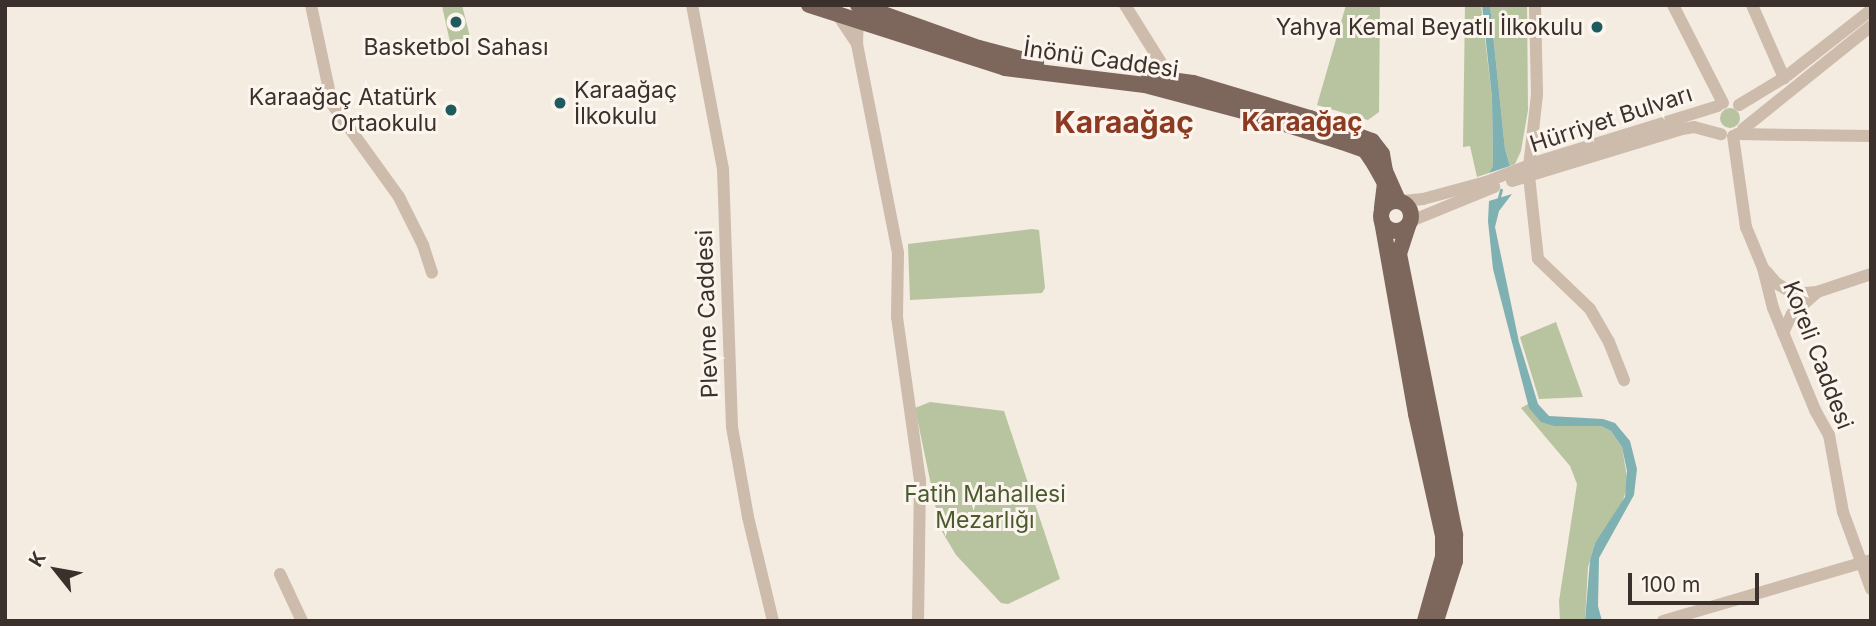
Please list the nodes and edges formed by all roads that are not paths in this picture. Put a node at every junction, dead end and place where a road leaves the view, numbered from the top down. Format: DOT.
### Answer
graph roads {
  1 [pos="311,5"];
  2 [pos="692,5"];
  3 [pos="809,5"];
  4 [pos="1125,5"];
  5 [pos="1535,5"];
  6 [pos="1673,5"];
  7 [pos="1752,5"];
  8 [pos="858,9"];
  9 [pos="837,10"];
  10 [pos="1871,10"];
  11 [pos="1871,26"];
  12 [pos="857,44"];
  13 [pos="1784,78"];
  14 [pos="1171,80"];
  15 [pos="1182,94"];
  16 [pos="1721,105"];
  17 [pos="1739,105"];
  18 [pos="1733,133"];
  19 [pos="1871,136"];
  20 [pos="1523,174"];
  21 [pos="1486,185"];
  22 [pos="1400,201"];
  23 [pos="1382,215"];
  24 [pos="1409,223"];
  25 [pos="1763,268"];
  26 [pos="432,273"];
  27 [pos="1871,274"];
  28 [pos="1817,292"];
  29 [pos="1783,333"];
  30 [pos="1624,380"];
  31 [pos="1865,561"];
  32 [pos="280,574"];
  33 [pos="1871,589"];
  34 [pos="302,621"];
  35 [pos="773,621"];
  36 [pos="919,621"];
  37 [pos="1424,621"];
  38 [pos="1436,621"];
  39 [pos="1663,621"];
  1 -- 26 [label="street"];
  2 -- 35 [label="street, Plevne Caddesi"];
  3 -- 9 [label="main road, İnönü Caddesi"];
  4 -- 14 [label="street"];
  5 -- 20 [label="street"];
  6 -- 16 [label="street"];
  7 -- 13 [label="street"];
  8 -- 9 [label="main road, İnönü Caddesi"];
  8 -- 12 [label="street"];
  8 -- 14 [label="main road, İnönü Caddesi"];
  8 -- 15 [label="main road, İnönü Caddesi"];
  9 -- 12 [label="street"];
  10 -- 13 [label="street"];
  11 -- 18 [label="street"];
  12 -- 36 [label="street"];
  13 -- 17 [label="street"];
  14 -- 15 [label="street"];
  14 -- 22 [label="main road, İnönü Caddesi"];
  15 -- 23 [label="main road, İnönü Caddesi"];
  16 -- 17 [label="street"];
  16 -- 18 [label="street"];
  16 -- 20 [label="street, Hürriyet Bulvarı"];
  17 -- 18 [label="street"];
  18 -- 19 [label="street, Hürriyet Bulvarı"];
  18 -- 20 [label="street, Hürriyet Bulvarı"];
  18 -- 25 [label="street, Koreli Caddesi"];
  20 -- 21 [label="street"];
  20 -- 30 [label="street"];
  21 -- 22 [label="street"];
  21 -- 24 [label="street"];
  22 -- 23 [label="main road"];
  22 -- 24 [label="main road"];
  23 -- 24 [label="main road"];
  23 -- 37 [label="main road, İnönü Caddesi"];
  24 -- 38 [label="main road"];
  25 -- 28 [label="street"];
  25 -- 29 [label="street, Koreli Caddesi"];
  27 -- 28 [label="street"];
  28 -- 29 [label="street"];
  29 -- 31 [label="street, Koreli Caddesi"];
  31 -- 33 [label="street, Koreli Caddesi"];
  31 -- 39 [label="street"];
  32 -- 34 [label="street"];
}
